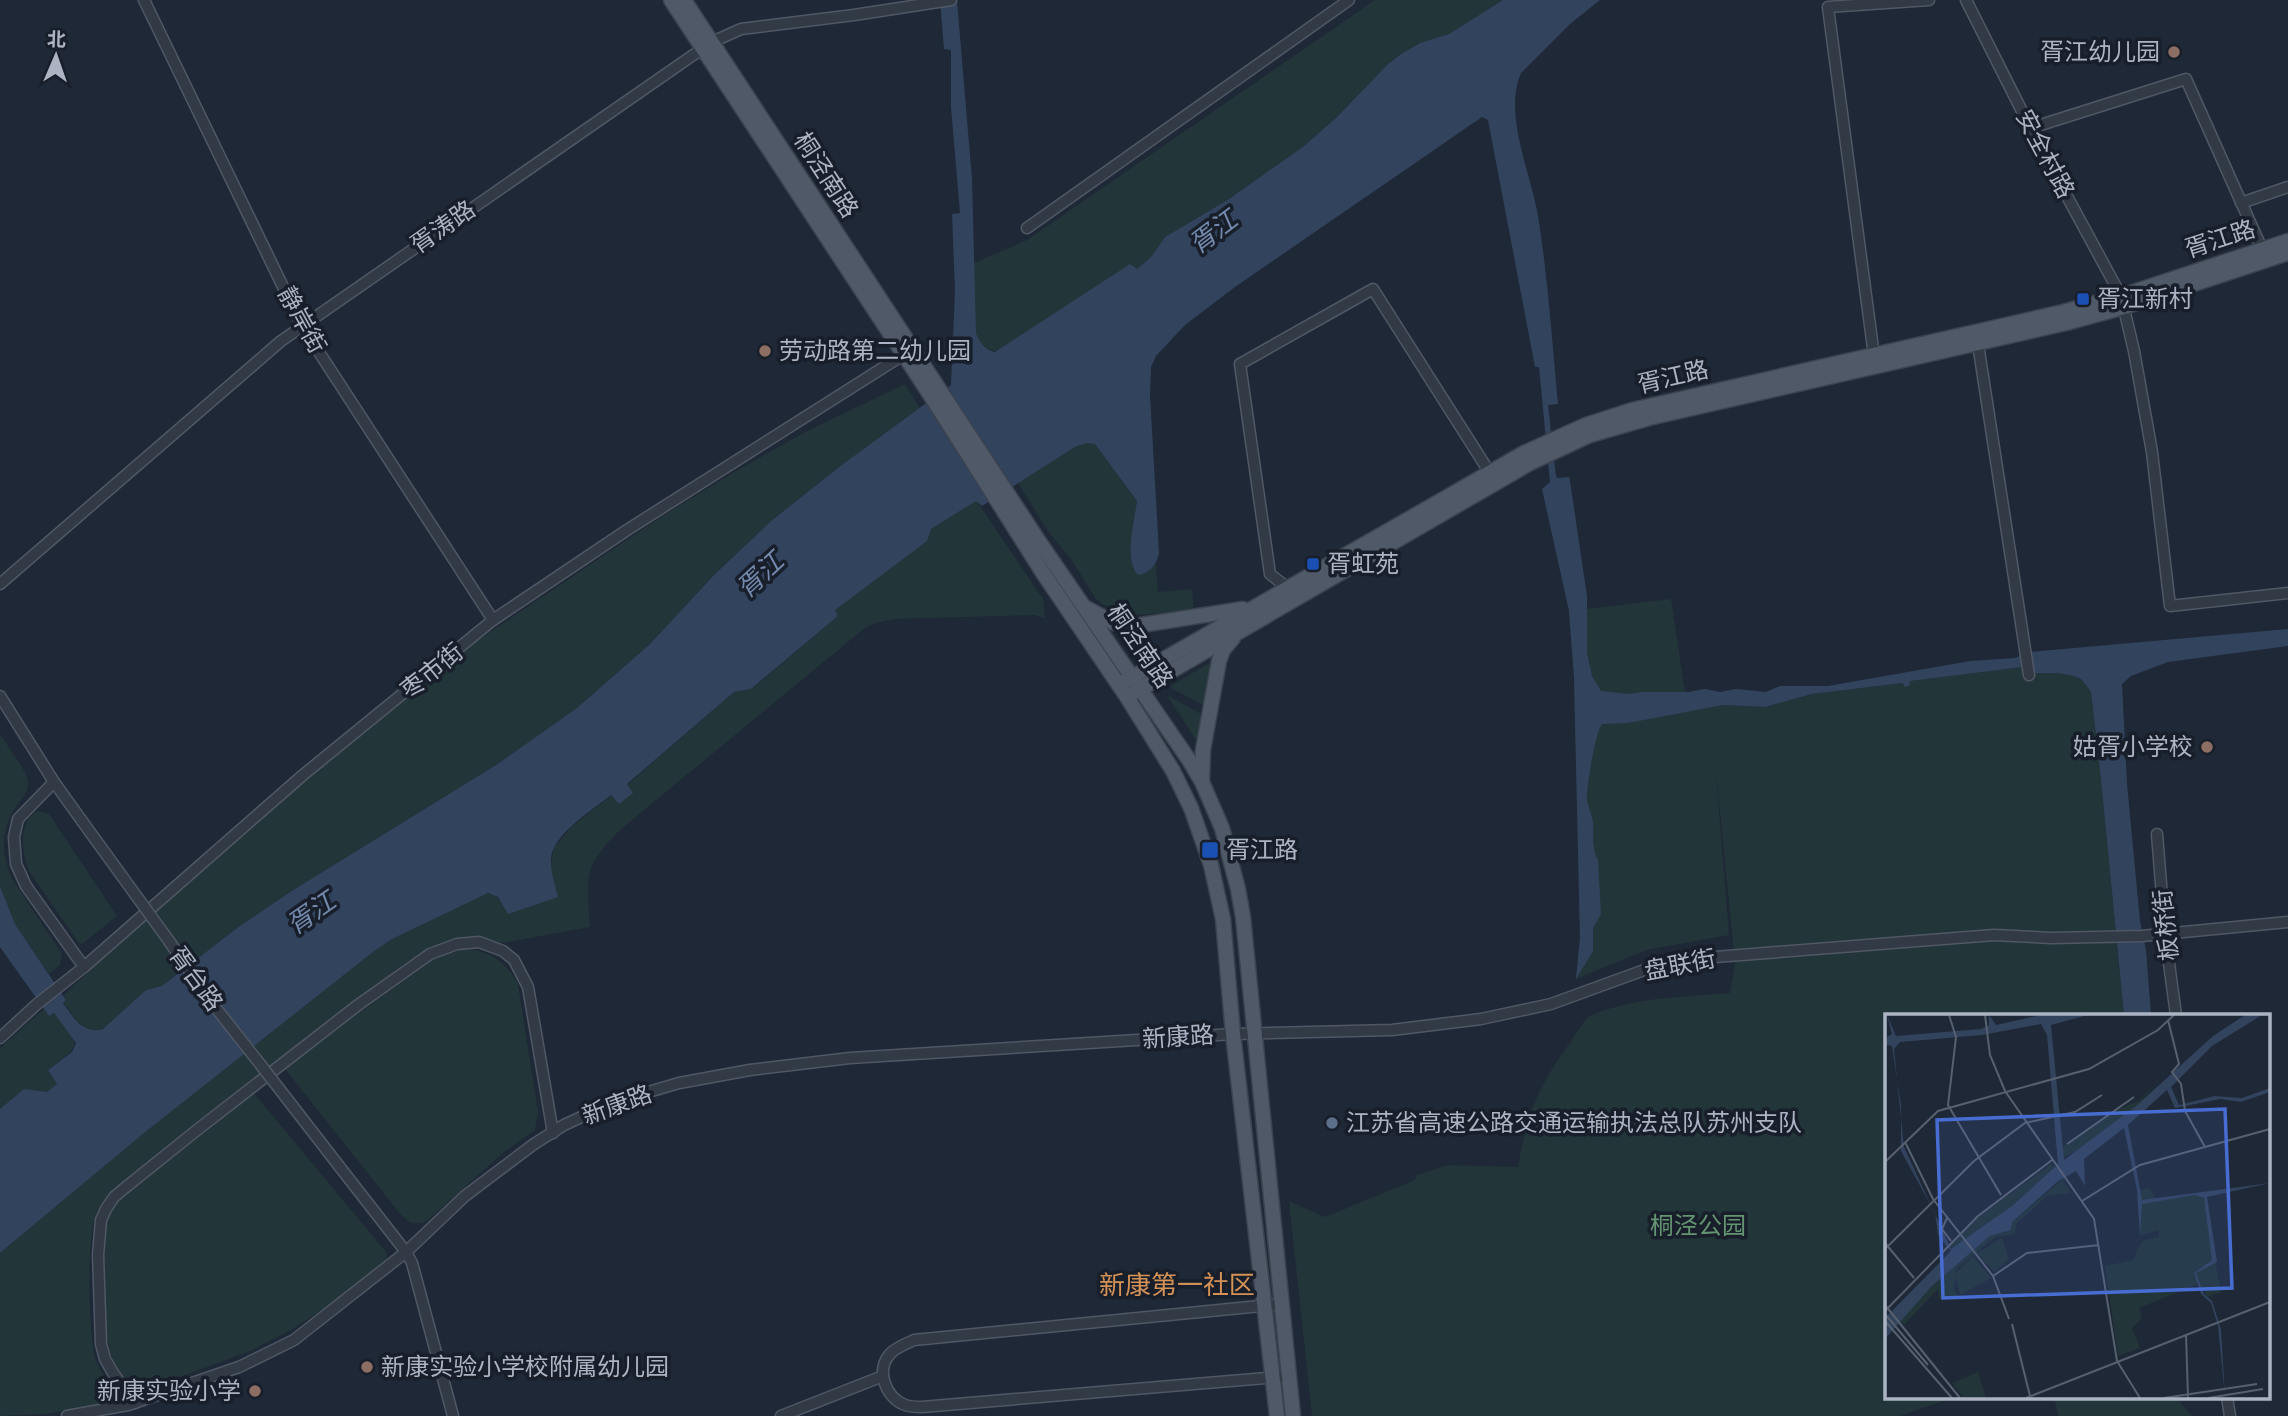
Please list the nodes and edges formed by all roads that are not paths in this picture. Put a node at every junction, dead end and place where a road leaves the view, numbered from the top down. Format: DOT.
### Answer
graph roads {
  1 [pos="144,0"];
  2 [pos="671,0"];
  3 [pos="684,0"];
  4 [pos="951,0"];
  5 [pos="1349,0"];
  6 [pos="1929,0"];
  7 [pos="1966,0"];
  8 [pos="707,45"];
  9 [pos="2031,128"];
  10 [pos="2288,187"];
  11 [pos="2241,203"];
  12 [pos="1027,228"];
  13 [pos="2288,241"];
  14 [pos="2262,250"];
  15 [pos="2288,253"];
  16 [pos="2123,301"];
  17 [pos="302,326"];
  18 [pos="1978,344"];
  19 [pos="903,355"];
  20 [pos="1874,356"];
  21 [pos="933,391"];
  22 [pos="1602,425"];
  23 [pos="1515,466"];
  24 [pos="1490,473"];
  25 [pos="1006,503"];
  26 [pos="0,584"];
  27 [pos="1289,589"];
  28 [pos="2288,593"];
  29 [pos="1261,605"];
  30 [pos="1085,607"];
  31 [pos="493,620"];
  32 [pos="1237,633"];
  33 [pos="2029,675"];
  34 [pos="1137,683"];
  35 [pos="1123,691"];
  36 [pos="0,696"];
  37 [pos="54,782"];
  38 [pos="1202,782"];
  39 [pos="2157,834"];
  40 [pos="2288,922"];
  41 [pos="2165,934"];
  42 [pos="84,967"];
  43 [pos="2176,1014"];
  44 [pos="1233,1034"];
  45 [pos="1254,1034"];
  46 [pos="0,1038"];
  47 [pos="553,1133"];
  48 [pos="406,1252"];
  49 [pos="1281,1304"];
  50 [pos="1266,1306"];
  51 [pos="883,1376"];
  52 [pos="1289,1376"];
  53 [pos="1273,1378"];
  54 [pos="2227,1398"];
  55 [pos="135,1403"];
  56 [pos="67,1416"];
  57 [pos="453,1416"];
  58 [pos="781,1416"];
  59 [pos="1277,1416"];
  60 [pos="1293,1416"];
  61 [pos="2230,1416"];
  1 -- 17 [label="street, 静岸街"];
  2 -- 8 [label="main road, 桐泾南路"];
  3 -- 8 [label="main road, 桐泾南路"];
  4 -- 8 [label="street, 胥涛路"];
  5 -- 12 [label="street"];
  6 -- 20 [label="street"];
  7 -- 9 [label="street, 安全村路"];
  8 -- 17 [label="street, 胥涛路"];
  8 -- 19 [label="main road, 桐泾南路"];
  8 -- 21 [label="main road, 桐泾南路"];
  9 -- 11 [label="street"];
  9 -- 16 [label="street, 安全村路"];
  10 -- 11 [label="street"];
  11 -- 14 [label="street"];
  13 -- 14 [label="main road, 胥江路"];
  14 -- 16 [label="main road, 胥江路"];
  15 -- 16 [label="main road, 胥江路"];
  16 -- 18 [label="main road, 胥江路"];
  16 -- 20 [label="main road, 胥江路"];
  16 -- 28 [label="street, 安全村路"];
  17 -- 26 [label="street, 胥涛路"];
  17 -- 31 [label="street, 静岸街"];
  18 -- 22 [label="main road, 胥江路"];
  18 -- 33 [label="street"];
  19 -- 21 [label="main road, 桐泾南路"];
  19 -- 31 [label="street, 枣市街"];
  20 -- 22 [label="main road, 胥江路"];
  21 -- 25 [label="main road, 桐泾南路"];
  22 -- 23 [label="main road, 胥江路"];
  23 -- 24 [label="main road, 胥江路"];
  23 -- 32 [label="main road, 胥江路"];
  24 -- 27 [label="main road, 胥江路"];
  24 -- 27 [label="street"];
  25 -- 30 [label="main road, 桐泾南路"];
  25 -- 35 [label="main road, 桐泾南路"];
  27 -- 29 [label="main road, 胥江路"];
  29 -- 30 [label="main road"];
  29 -- 34 [label="main road, 胥江路"];
  30 -- 34 [label="main road, 桐泾南路"];
  31 -- 42 [label="street, 枣市街"];
  32 -- 34 [label="main road, 胥江路"];
  32 -- 38 [label="main road"];
  34 -- 35 [label="main road, 胥江路"];
  34 -- 38 [label="main road, 桐泾南路"];
  35 -- 44 [label="main road, 桐泾南路"];
  36 -- 37 [label="street, 胥台路"];
  37 -- 42 [label="street"];
  37 -- 48 [label="street, 胥台路, bridge"];
  38 -- 45 [label="main road, 桐泾南路"];
  39 -- 41 [label="street, 板桥街"];
  40 -- 41 [label="street, 盘联街"];
  41 -- 43 [label="street, 板桥街"];
  41 -- 45 [label="street, 盘联街"];
  42 -- 46 [label="street, 枣市街"];
  44 -- 45 [label="street, 新康路"];
  44 -- 47 [label="street, 新康路"];
  44 -- 50 [label="main road, 桐泾南路"];
  45 -- 49 [label="main road, 桐泾南路"];
  47 -- 48 [label="street, 新康路"];
  47 -- 55 [label="street"];
  48 -- 55 [label="street, 新康路"];
  48 -- 57 [label="street, 胥台路"];
  49 -- 50 [label="street"];
  49 -- 52 [label="main road, 桐泾南路"];
  50 -- 51 [label="street"];
  50 -- 53 [label="main road, 桐泾南路"];
  51 -- 53 [label="street"];
  51 -- 58 [label="street"];
  52 -- 53 [label="street"];
  52 -- 60 [label="main road, 桐泾南路"];
  53 -- 59 [label="main road, 桐泾南路"];
  54 -- 61 [label="street"];
  55 -- 56 [label="street, 新康路"];
}
